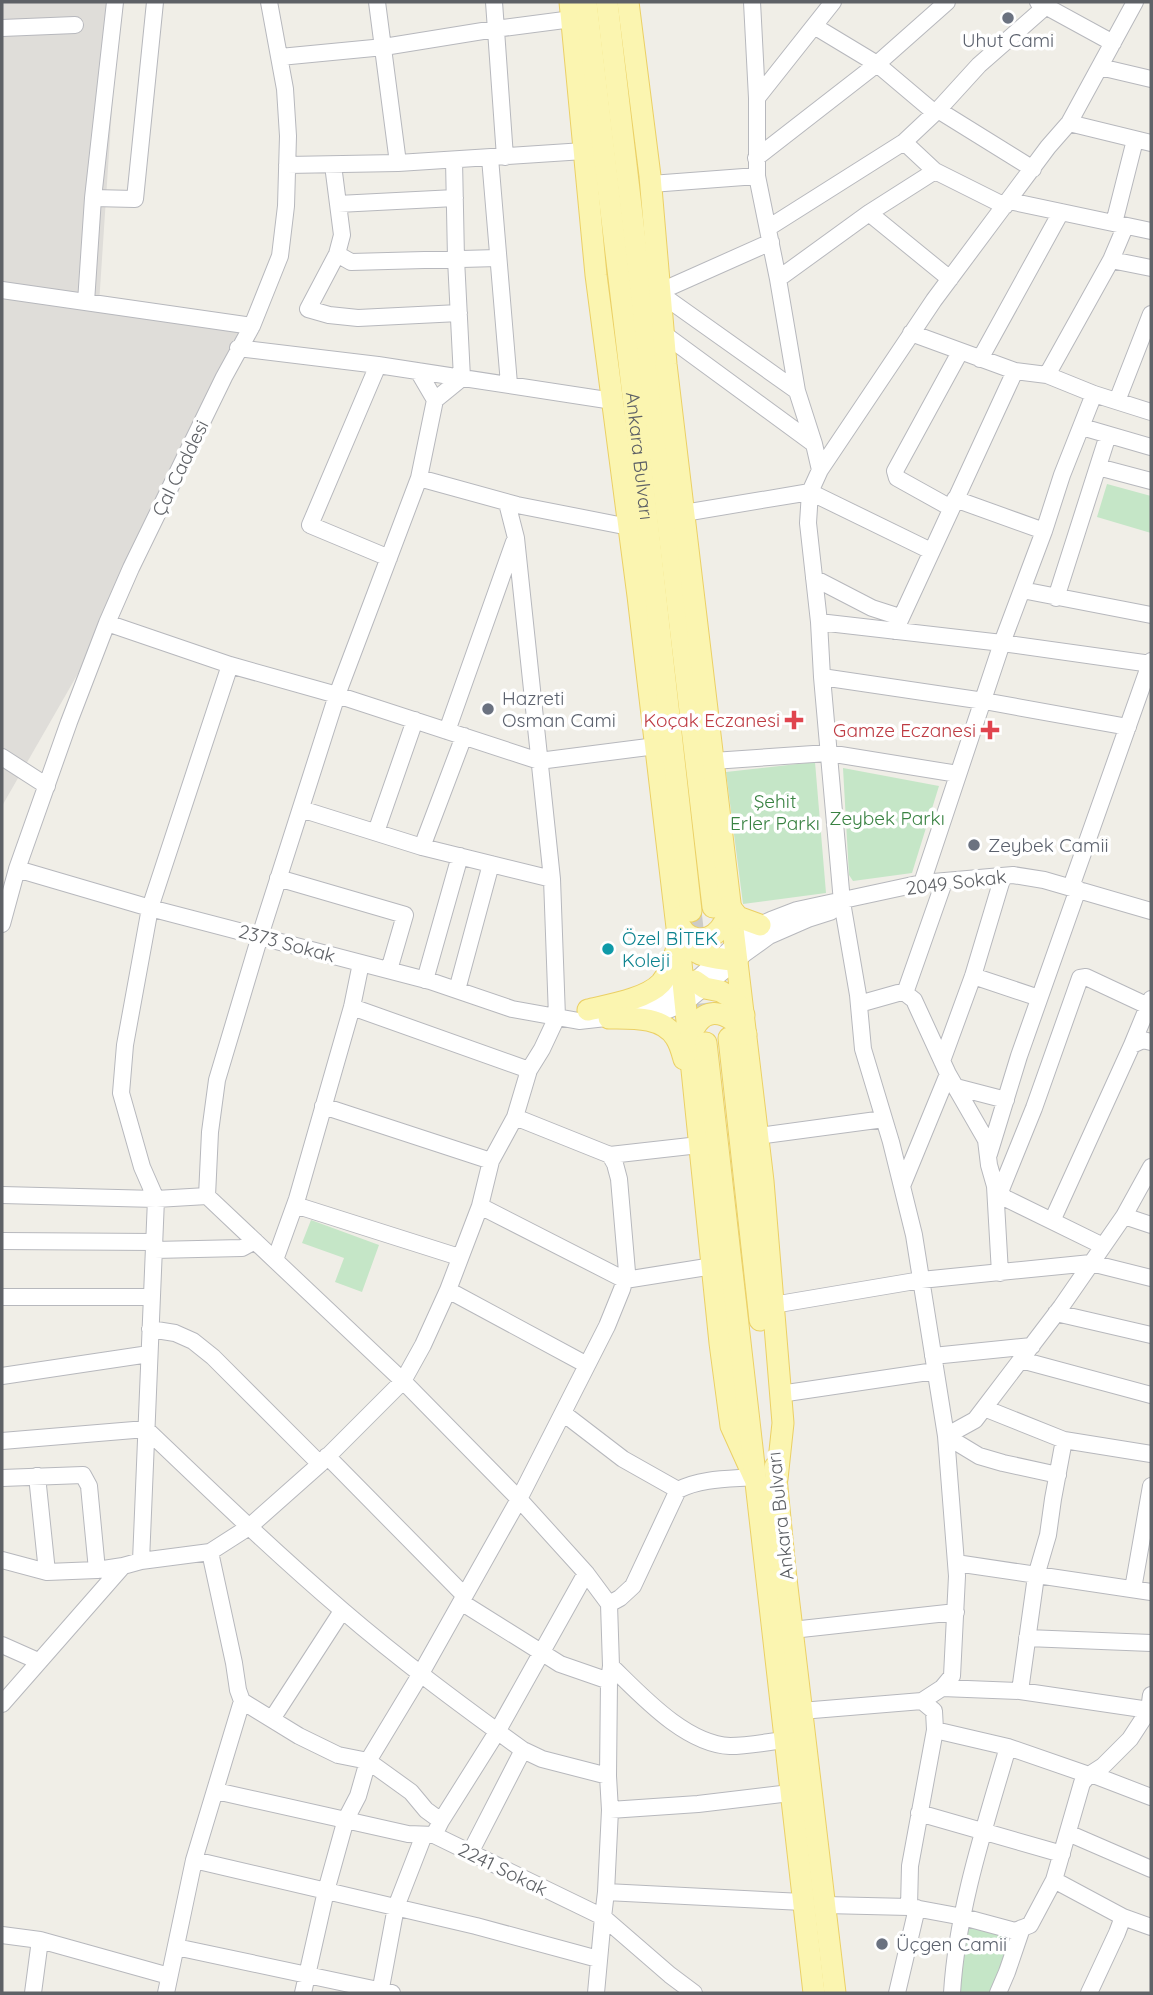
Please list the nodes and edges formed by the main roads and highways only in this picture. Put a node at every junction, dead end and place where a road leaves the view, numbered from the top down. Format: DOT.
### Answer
graph roads {
  1 [pos="586,2"];
  2 [pos="607,2"];
  3 [pos="628,2"];
  4 [pos="571,11"];
  5 [pos="721,906"];
  6 [pos="683,912"];
  7 [pos="760,925"];
  8 [pos="678,939"];
  9 [pos="731,954"];
  10 [pos="692,990"];
  11 [pos="589,1010"];
  12 [pos="609,1018"];
  13 [pos="739,1029"];
  14 [pos="698,1042"];
  15 [pos="693,1082"];
  16 [pos="754,1476"];
  17 [pos="777,1479"];
  18 [pos="814,1993"];
  19 [pos="835,1993"];
  1 -- 6 [label="main road, Ankara Bulvarı"];
  2 -- 5 [label="main road, Ankara Bulvarı"];
  3 -- 5 [label="main road"];
  4 -- 6 [label="main road"];
  5 -- 6 [label="main road"];
  5 -- 7 [label="main road"];
  5 -- 9 [label="main road"];
  6 -- 8 [label="main road"];
  8 -- 9 [label="main road"];
  8 -- 10 [label="main road"];
  8 -- 11 [label="main road"];
  9 -- 13 [label="main road"];
  10 -- 13 [label="main road"];
  10 -- 14 [label="main road"];
  12 -- 15 [label="main road"];
  13 -- 14 [label="main road"];
  13 -- 17 [label="main road, Ankara Bulvarı"];
  13 -- 17 [label="main road"];
  14 -- 15 [label="main road"];
  14 -- 16 [label="main road, Ankara Bulvarı"];
  15 -- 16 [label="main road"];
  16 -- 18 [label="main road, Ankara Bulvarı"];
  17 -- 19 [label="main road, Ankara Bulvarı"];
}
